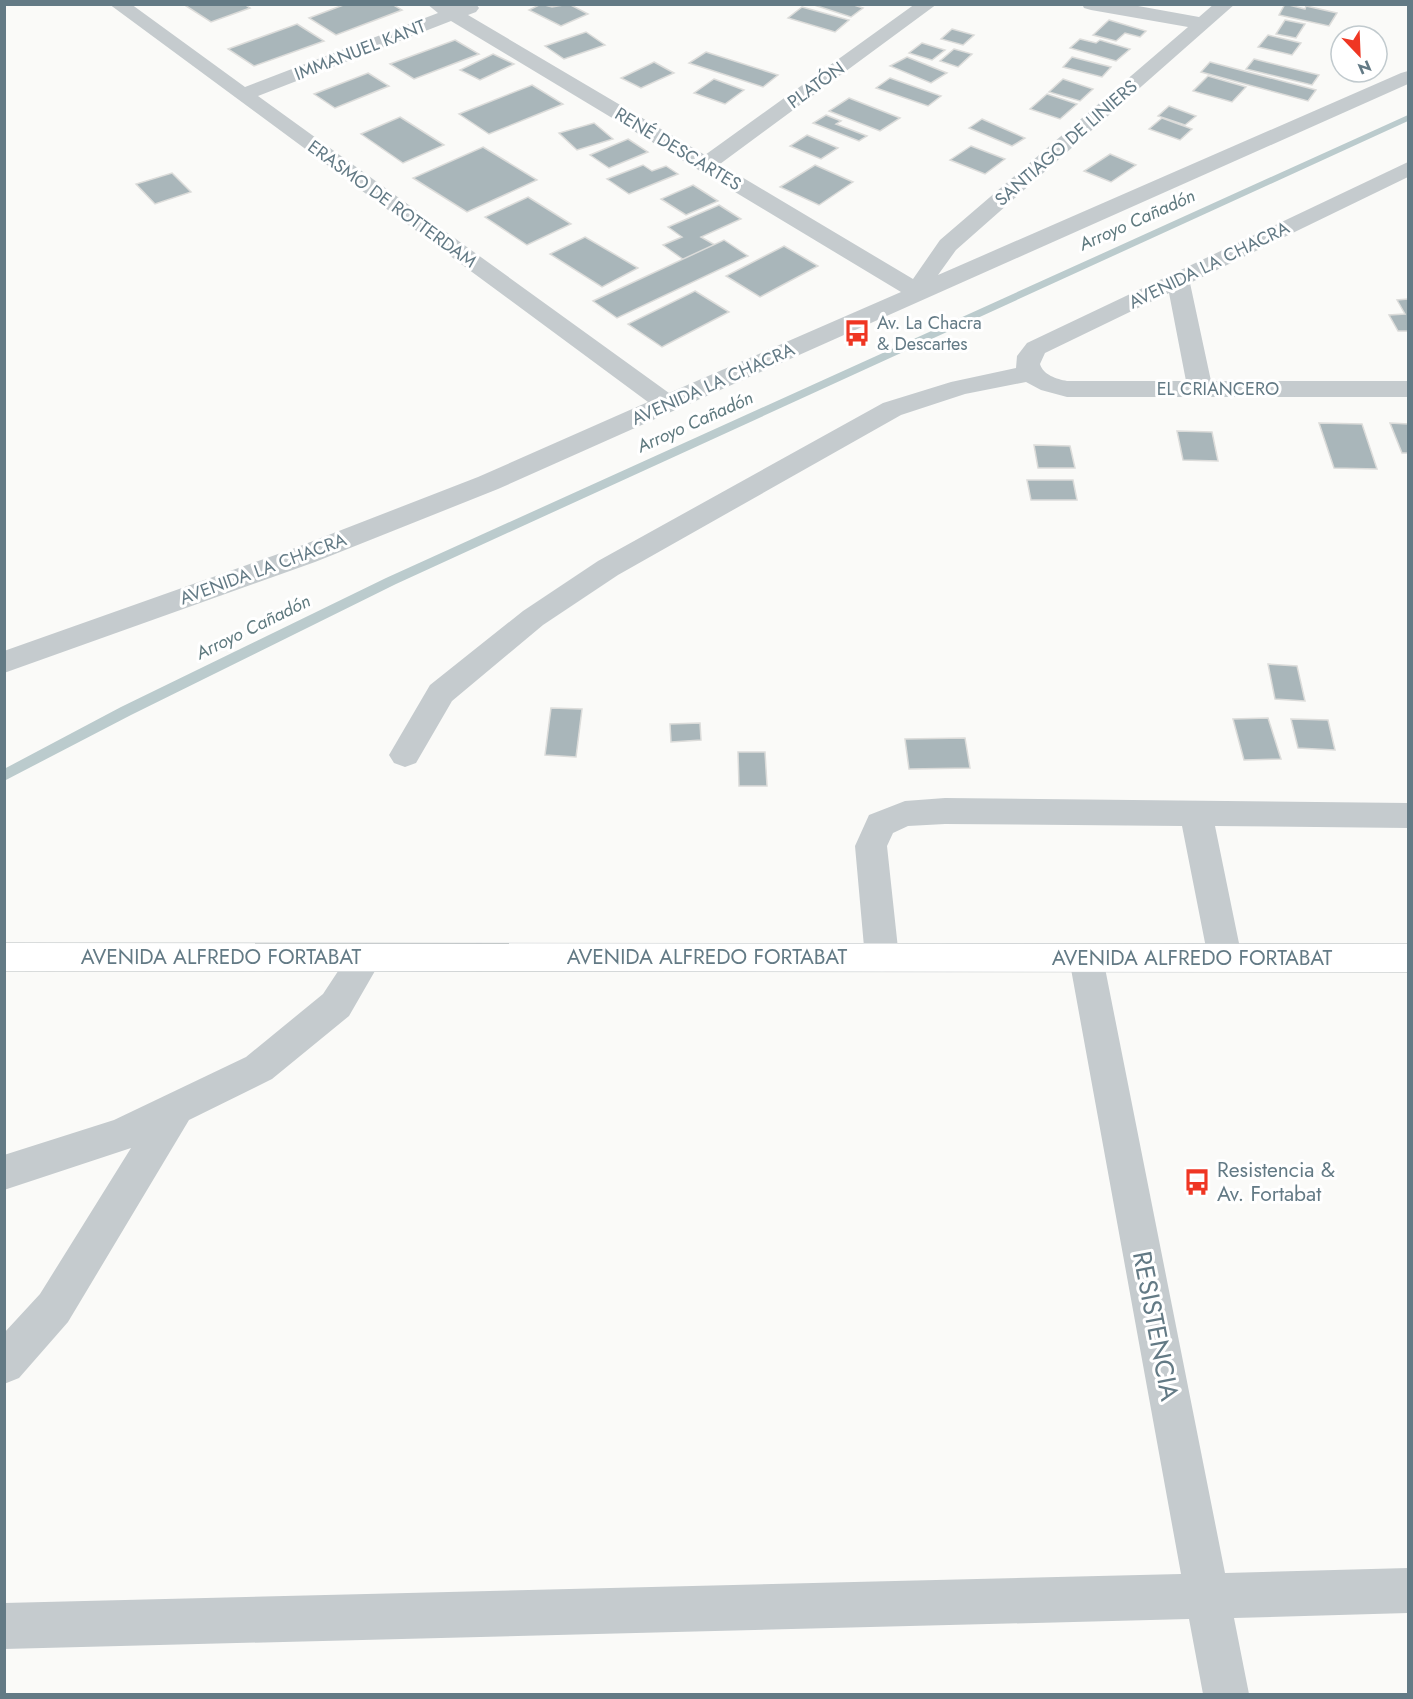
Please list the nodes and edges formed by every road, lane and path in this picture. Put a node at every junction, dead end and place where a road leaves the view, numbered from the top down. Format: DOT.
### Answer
graph roads {
  1 [pos="118,4"];
  2 [pos="479,4"];
  3 [pos="928,4"];
  4 [pos="1091,4"];
  5 [pos="1226,4"];
  6 [pos="445,9"];
  7 [pos="1204,24"];
  8 [pos="1408,76"];
  9 [pos="242,95"];
  10 [pos="705,165"];
  11 [pos="1408,169"];
  12 [pos="1178,280"];
  13 [pos="920,293"];
  14 [pos="1031,373"];
  15 [pos="1200,389"];
  16 [pos="1408,389"];
  17 [pos="667,404"];
  18 [pos="4,662"];
  19 [pos="405,755"];
  20 [pos="1196,814"];
  21 [pos="1408,816"];
  22 [pos="4,957"];
  23 [pos="366,957"];
  24 [pos="882,958"];
  25 [pos="1086,958"];
  26 [pos="1225,958"];
  27 [pos="1408,958"];
  28 [pos="176,1108"];
  29 [pos="4,1173"];
  30 [pos="4,1364"];
  31 [pos="1408,1591"];
  32 [pos="1207,1596"];
  33 [pos="4,1626"];
  34 [pos="1226,1695"];
  1 -- 9 [label="street, ERASMO DE ROTTERDAM"];
  2 -- 6 [label="street, IMMANUEL KANT"];
  3 -- 10 [label="street, PLATÓN"];
  4 -- 7 [label="street"];
  5 -- 7 [label="street, SANTIAGO DE LINIERS"];
  6 -- 9 [label="street, IMMANUEL KANT"];
  6 -- 10 [label="street, RENÉ DESCARTES"];
  7 -- 13 [label="street, SANTIAGO DE LINIERS"];
  8 -- 13 [label="street, AVENIDA LA CHACRA"];
  9 -- 17 [label="street, ERASMO DE ROTTERDAM"];
  10 -- 13 [label="street, RENÉ DESCARTES"];
  11 -- 12 [label="street, AVENIDA LA CHACRA"];
  12 -- 14 [label="street, AVENIDA LA CHACRA"];
  12 -- 15 [label="street"];
  13 -- 17 [label="street, AVENIDA LA CHACRA"];
  14 -- 15 [label="street, EL CRIANCERO"];
  14 -- 19 [label="street"];
  15 -- 16 [label="street, EL CRIANCERO"];
  17 -- 18 [label="street, AVENIDA LA CHACRA"];
  20 -- 21 [label="street"];
  20 -- 24 [label="street"];
  20 -- 26 [label="street"];
  22 -- 23 [label="highway, AVENIDA ALFREDO FORTABAT"];
  23 -- 24 [label="highway, AVENIDA ALFREDO FORTABAT"];
  23 -- 28 [label="street"];
  24 -- 25 [label="highway, AVENIDA ALFREDO FORTABAT"];
  25 -- 26 [label="highway, AVENIDA ALFREDO FORTABAT"];
  25 -- 32 [label="street, RESISTENCIA"];
  26 -- 27 [label="highway, AVENIDA ALFREDO FORTABAT"];
  28 -- 29 [label="street"];
  28 -- 30 [label="street"];
  31 -- 32 [label="street"];
  32 -- 33 [label="street"];
  32 -- 34 [label="street, RESISTENCIA"];
}
